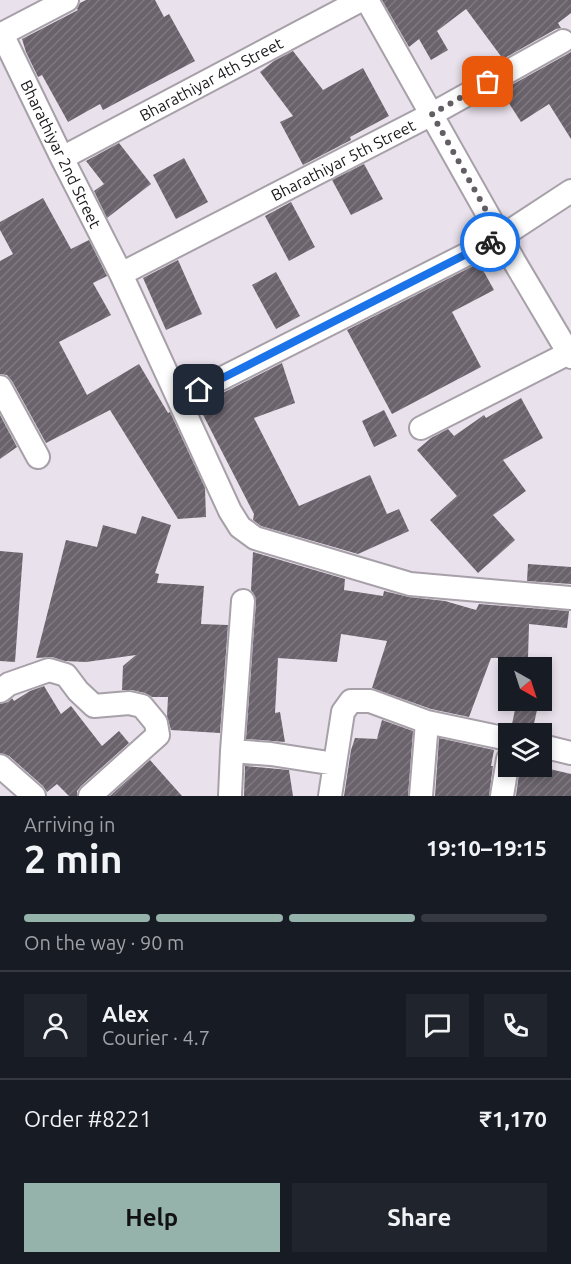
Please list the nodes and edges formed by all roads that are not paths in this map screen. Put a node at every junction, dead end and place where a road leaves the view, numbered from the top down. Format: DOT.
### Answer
graph roads {
  1 [pos="67,0"];
  2 [pos="361,0"];
  3 [pos="367,0"];
  4 [pos="1,34"];
  5 [pos="562,41"];
  6 [pos="432,114"];
  7 [pos="62,158"];
  8 [pos="571,192"];
  9 [pos="501,237"];
  10 [pos="121,274"];
  11 [pos="570,354"];
  12 [pos="0,387"];
  13 [pos="179,400"];
  14 [pos="421,428"];
  15 [pos="38,457"];
  16 [pos="571,598"];
  17 [pos="243,601"];
  18 [pos="0,691"];
  19 [pos="427,722"];
  20 [pos="498,737"];
  21 [pos="552,748"];
  22 [pos="232,751"];
  23 [pos="571,753"];
  24 [pos="334,764"];
  25 [pos="0,766"];
  26 [pos="505,777"];
  27 [pos="34,796"];
  28 [pos="90,796"];
  29 [pos="230,796"];
  30 [pos="330,796"];
  31 [pos="421,796"];
  32 [pos="502,796"];
  1 -- 4 [label="street"];
  2 -- 7 [label="street, Bharathiyar 4th Street"];
  3 -- 6 [label="street"];
  4 -- 7 [label="street, Bharathiyar 2nd Street"];
  5 -- 6 [label="street, Bharathiyar 5th Street"];
  6 -- 9 [label="street"];
  6 -- 10 [label="street, Bharathiyar 5th Street"];
  7 -- 10 [label="street, Bharathiyar 2nd Street"];
  8 -- 9 [label="street"];
  9 -- 11 [label="street"];
  9 -- 13 [label="street"];
  10 -- 13 [label="street, Bharathiyar 2nd Street"];
  11 -- 14 [label="street"];
  12 -- 15 [label="street"];
  13 -- 16 [label="street, Bharathiyar 2nd Street"];
  17 -- 22 [label="street"];
  18 -- 28 [label="street"];
  19 -- 20 [label="street"];
  19 -- 24 [label="street"];
  19 -- 31 [label="street"];
  21 -- 23 [label="street"];
  22 -- 24 [label="street"];
  22 -- 29 [label="street"];
  24 -- 30 [label="street"];
  25 -- 27 [label="street"];
  26 -- 32 [label="street"];
}
